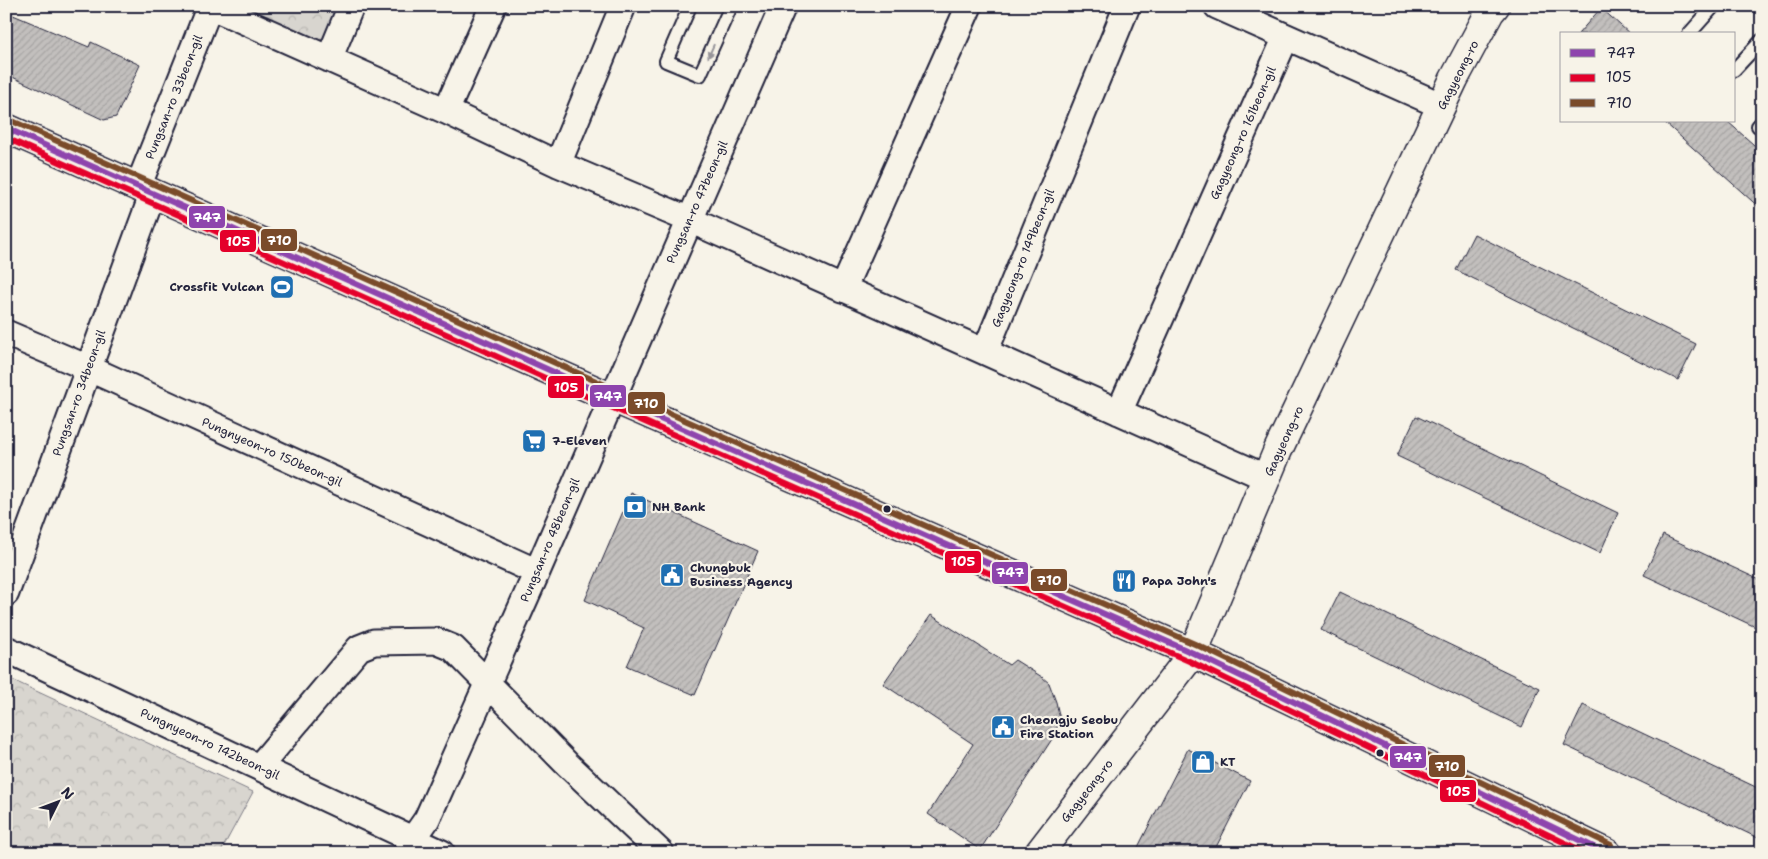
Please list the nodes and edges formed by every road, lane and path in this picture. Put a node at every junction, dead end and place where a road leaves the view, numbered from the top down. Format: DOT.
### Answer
graph roads {
  1 [pos="210,6"];
  2 [pos="351,6"];
  3 [pos="493,6"];
  4 [pos="623,6"];
  5 [pos="690,6"];
  6 [pos="731,6"];
  7 [pos="783,6"];
  8 [pos="969,6"];
  9 [pos="1127,6"];
  10 [pos="1217,6"];
  11 [pos="1495,6"];
  12 [pos="1714,6"];
  13 [pos="1691,32"];
  14 [pos="1286,37"];
  15 [pos="1762,40"];
  16 [pos="329,59"];
  17 [pos="1736,68"];
  18 [pos="1442,106"];
  19 [pos="446,111"];
  20 [pos="6,128"];
  21 [pos="558,164"];
  22 [pos="146,190"];
  23 [pos="690,220"];
  24 [pos="843,289"];
  25 [pos="6,333"];
  26 [pos="985,352"];
  27 [pos="88,368"];
  28 [pos="612,397"];
  29 [pos="1119,412"];
  30 [pos="1267,478"];
  31 [pos="537,572"];
  32 [pos="6,593"];
  33 [pos="6,650"];
  34 [pos="1193,654"];
  35 [pos="488,683"];
  36 [pos="259,767"];
  37 [pos="410,846"];
  38 [pos="442,853"];
  39 [pos="661,853"];
  40 [pos="1039,853"];
  41 [pos="1607,853"];
  1 -- 16 [label="street"];
  1 -- 22 [label="street, Pungsan-ro 33beon-gil"];
  2 -- 16 [label="street"];
  3 -- 19 [label="street"];
  4 -- 21 [label="street"];
  6 -- 5 [label="lane, one-way"];
  7 -- 23 [label="street, Pungsan-ro 47beon-gil"];
  8 -- 24 [label="street"];
  9 -- 26 [label="street, Gagyeong-ro 149beon-gil"];
  10 -- 14 [label="street"];
  11 -- 18 [label="street, Gagyeong-ro"];
  12 -- 13 [label="lane"];
  14 -- 18 [label="street"];
  14 -- 29 [label="street, Gagyeong-ro 161beon-gil"];
  15 -- 17 [label="lane"];
  16 -- 19 [label="street"];
  18 -- 30 [label="street, Gagyeong-ro"];
  19 -- 21 [label="street"];
  20 -- 22 [label="street"];
  21 -- 23 [label="street"];
  22 -- 27 [label="street, Pungsan-ro 34beon-gil"];
  22 -- 28 [label="street"];
  23 -- 24 [label="street"];
  23 -- 28 [label="street, Pungsan-ro 47beon-gil"];
  24 -- 26 [label="street"];
  25 -- 27 [label="street, Pungnyeon-ro 150beon-gil"];
  26 -- 29 [label="street"];
  27 -- 31 [label="street, Pungnyeon-ro 150beon-gil"];
  27 -- 32 [label="street, Pungsan-ro 34beon-gil"];
  28 -- 31 [label="street, Pungsan-ro 48beon-gil"];
  28 -- 34 [label="street"];
  29 -- 30 [label="street"];
  30 -- 34 [label="street, Gagyeong-ro"];
  31 -- 35 [label="street, Pungsan-ro 48beon-gil"];
  33 -- 36 [label="street, Pungnyeon-ro 142beon-gil"];
  34 -- 40 [label="street, Gagyeong-ro"];
  34 -- 41 [label="street"];
  35 -- 36 [label="street"];
  35 -- 37 [label="street, Pungsan-ro 48beon-gil"];
  35 -- 39 [label="street"];
  36 -- 37 [label="street, Pungnyeon-ro 142beon-gil"];
  37 -- 38 [label="street, Pungnyeon-ro 142beon-gil"];
}
